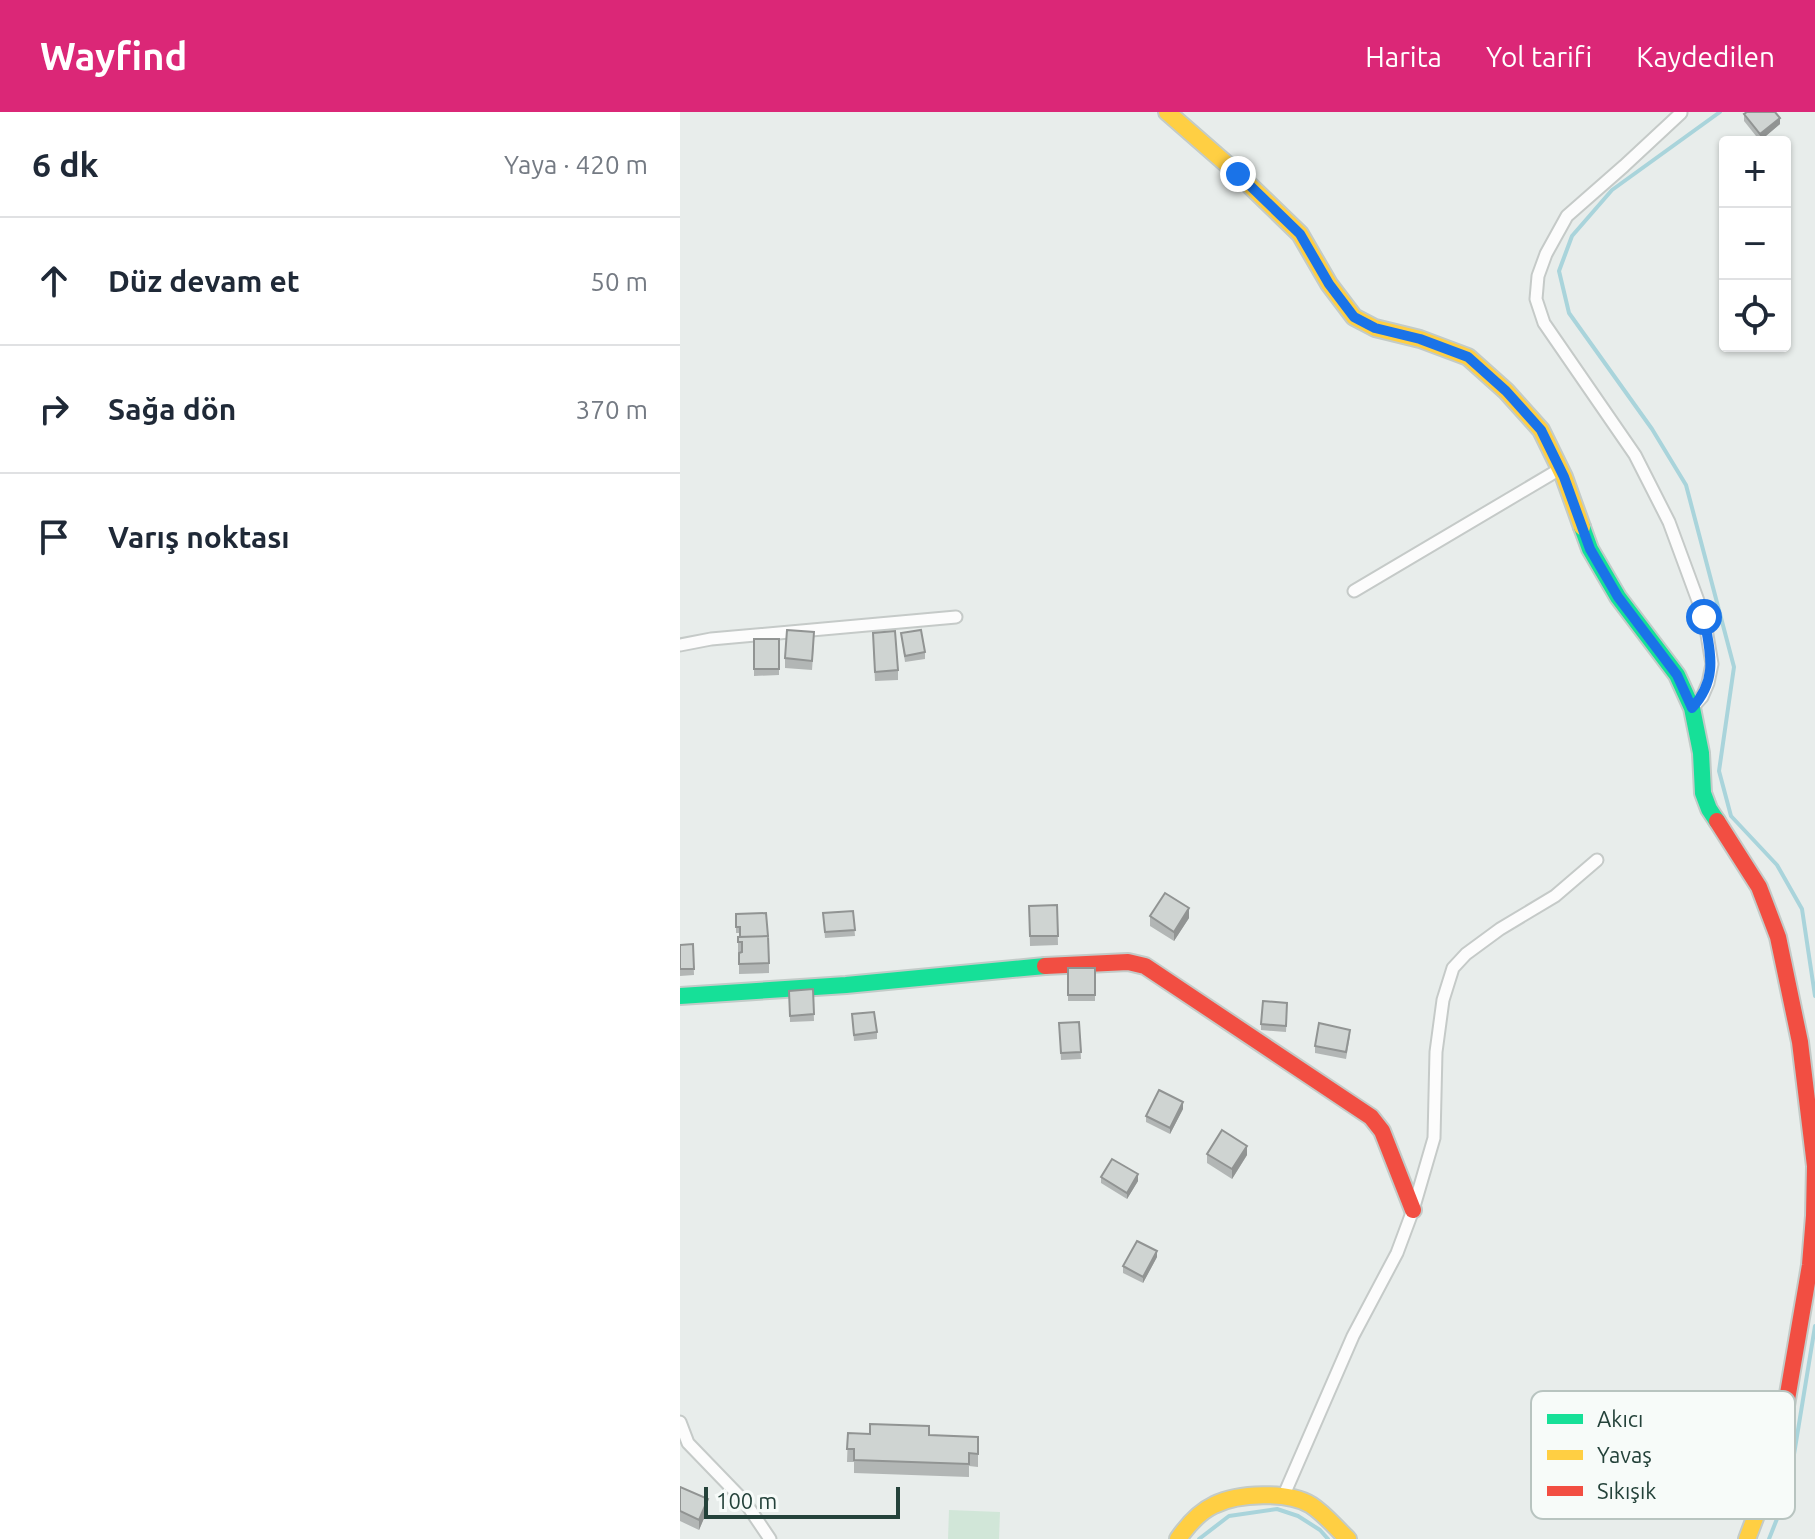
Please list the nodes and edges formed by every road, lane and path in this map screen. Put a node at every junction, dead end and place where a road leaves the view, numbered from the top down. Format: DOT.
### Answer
graph roads {
  1 [pos="1167,112"];
  2 [pos="1664,112"];
  3 [pos="1683,112"];
  4 [pos="1560,469"];
  5 [pos="1354,591"];
  6 [pos="956,617"];
  7 [pos="680,645"];
  8 [pos="1692,708"];
  9 [pos="1597,860"];
  10 [pos="680,996"];
  11 [pos="1413,1210"];
  12 [pos="1789,1391"];
  13 [pos="680,1422"];
  14 [pos="1283,1497"];
  15 [pos="1755,1519"];
  16 [pos="770,1539"];
  17 [pos="1178,1539"];
  18 [pos="1348,1539"];
  19 [pos="1747,1539"];
  1 -- 4 [label="street"];
  2 -- 3 [label="street"];
  3 -- 8 [label="street"];
  4 -- 5 [label="street"];
  4 -- 8 [label="street"];
  6 -- 7 [label="street"];
  8 -- 12 [label="street"];
  9 -- 11 [label="street"];
  10 -- 11 [label="street"];
  11 -- 14 [label="street"];
  13 -- 16 [label="street"];
  14 -- 17 [label="street"];
  14 -- 18 [label="street"];
  15 -- 19 [label="street"];
}
